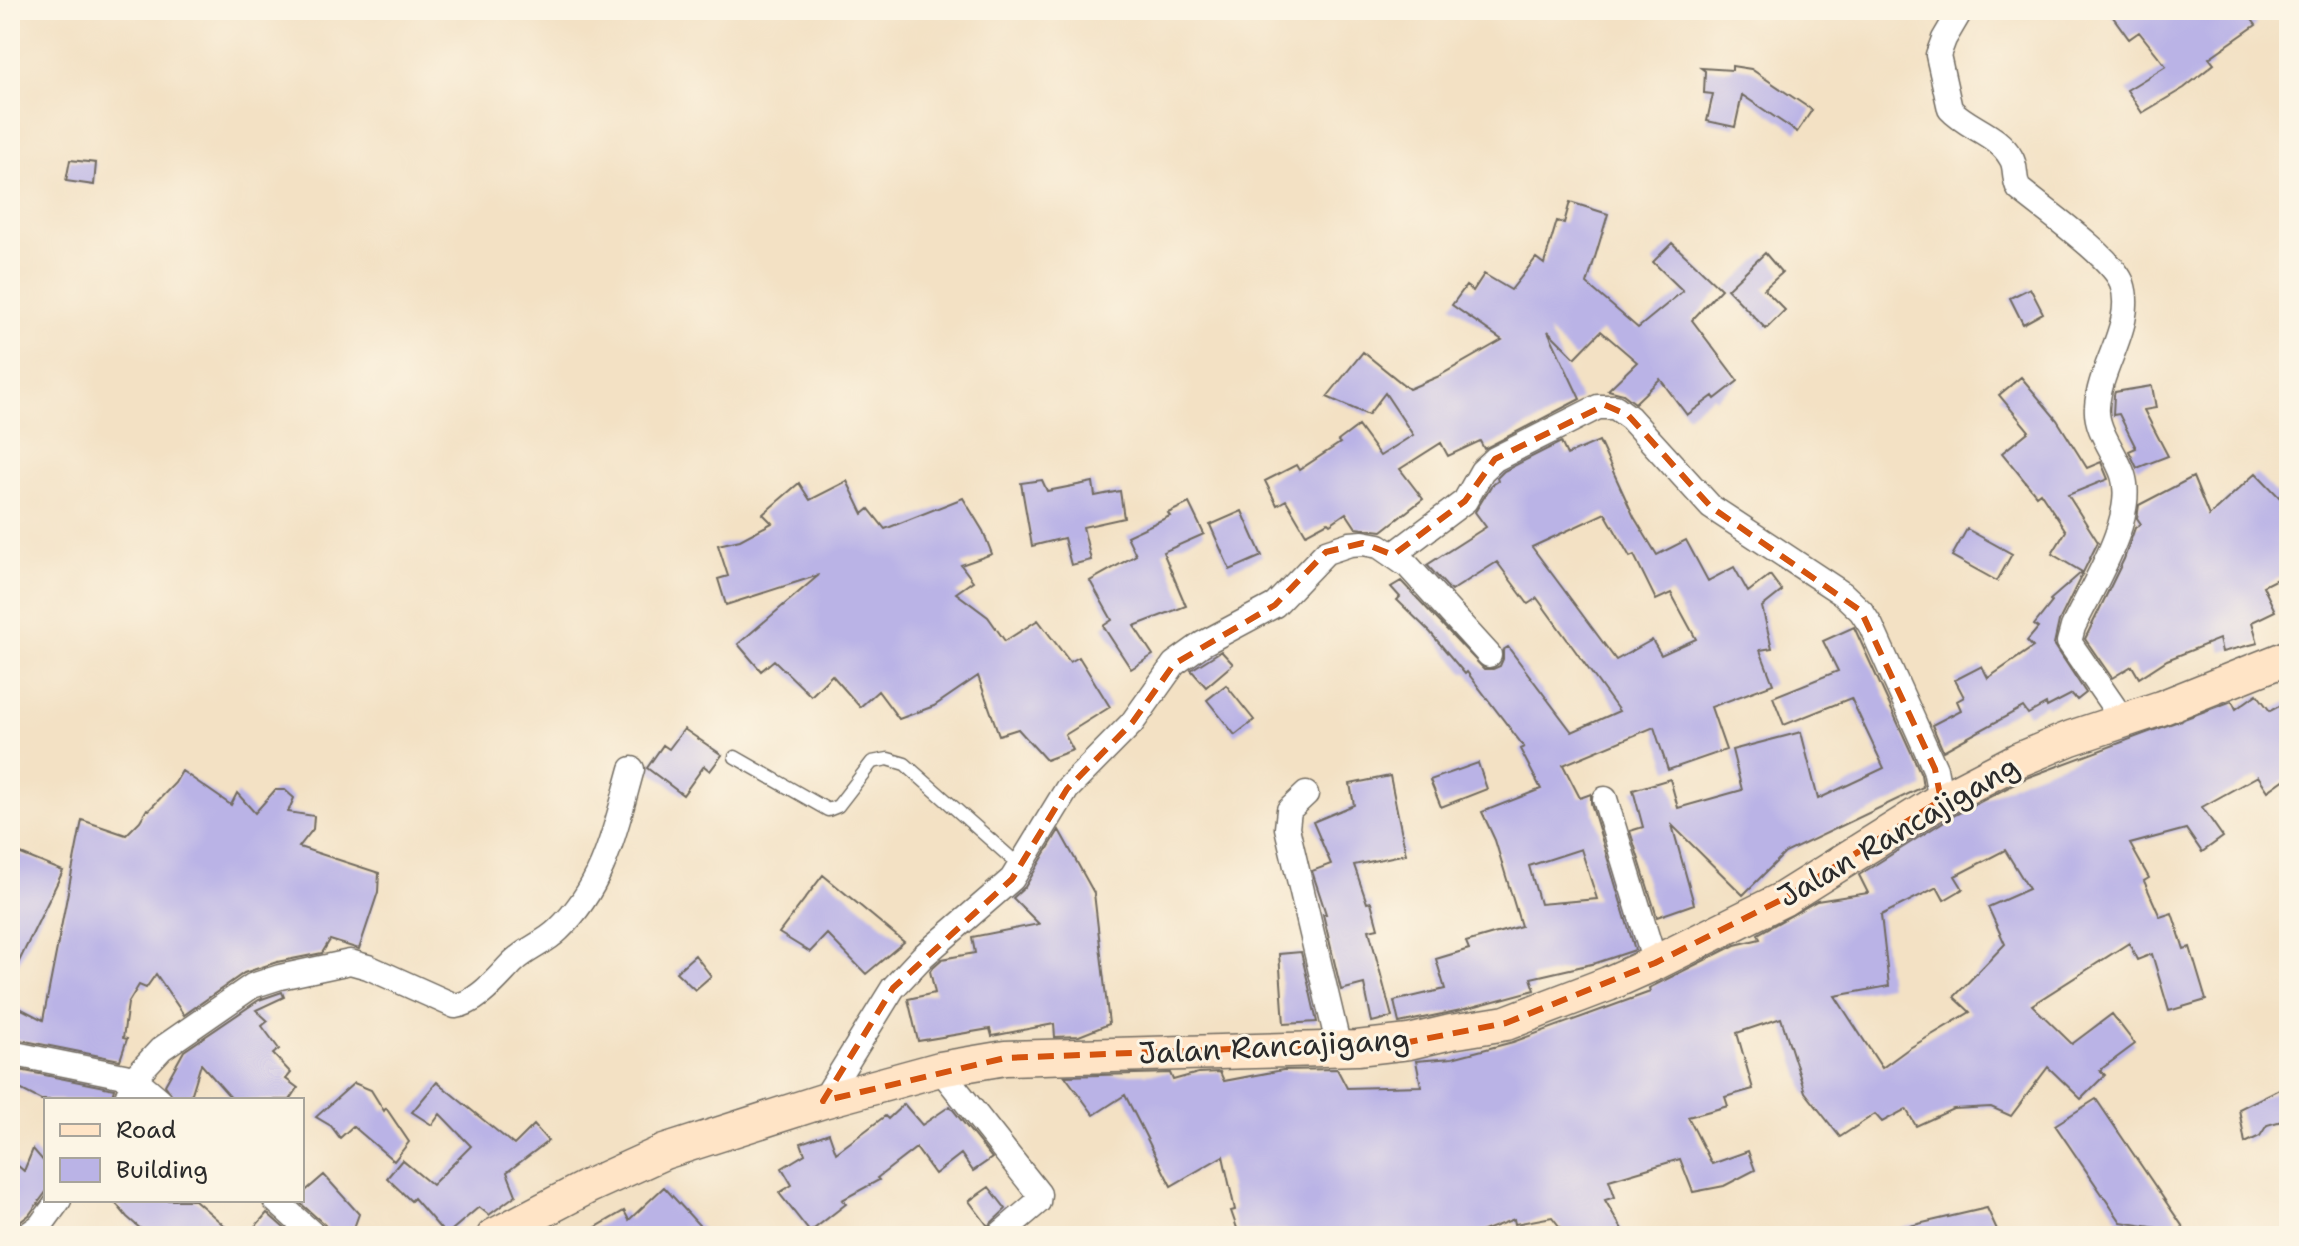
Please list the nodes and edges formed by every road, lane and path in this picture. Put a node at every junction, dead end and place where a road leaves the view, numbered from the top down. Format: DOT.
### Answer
graph roads {
  1 [pos="1961,10"];
  2 [pos="1393,555"];
  3 [pos="1489,655"];
  4 [pos="2289,657"];
  5 [pos="2123,720"];
  6 [pos="735,757"];
  7 [pos="632,769"];
  8 [pos="1306,794"];
  9 [pos="1605,799"];
  10 [pos="1941,800"];
  11 [pos="1020,866"];
  12 [pos="1655,963"];
  13 [pos="1339,1048"];
  14 [pos="10,1053"];
  15 [pos="940,1069"];
  16 [pos="130,1089"];
  17 [pos="155,1098"];
  18 [pos="823,1101"];
  19 [pos="58,1202"];
  20 [pos="277,1202"];
  21 [pos="39,1233"];
  22 [pos="315,1236"];
  23 [pos="494,1236"];
  24 [pos="998,1236"];
  1 -- 5 [label="street"];
  2 -- 3 [label="street"];
  2 -- 10 [label="street"];
  2 -- 11 [label="street"];
  4 -- 5 [label="main road, Jalan Rancajigang"];
  5 -- 10 [label="main road, Jalan Rancajigang"];
  6 -- 11 [label="lane"];
  7 -- 16 [label="street"];
  8 -- 13 [label="street"];
  9 -- 12 [label="street"];
  10 -- 12 [label="main road, Jalan Rancajigang"];
  11 -- 18 [label="street"];
  12 -- 13 [label="main road, Jalan Rancajigang"];
  13 -- 15 [label="main road, Jalan Rancajigang"];
  14 -- 16 [label="street"];
  15 -- 18 [label="main road, Jalan Rancajigang"];
  15 -- 24 [label="street"];
  16 -- 17 [label="street"];
  18 -- 23 [label="main road, Jalan Rancajigang"];
  19 -- 21 [label="street"];
  20 -- 22 [label="street"];
}
